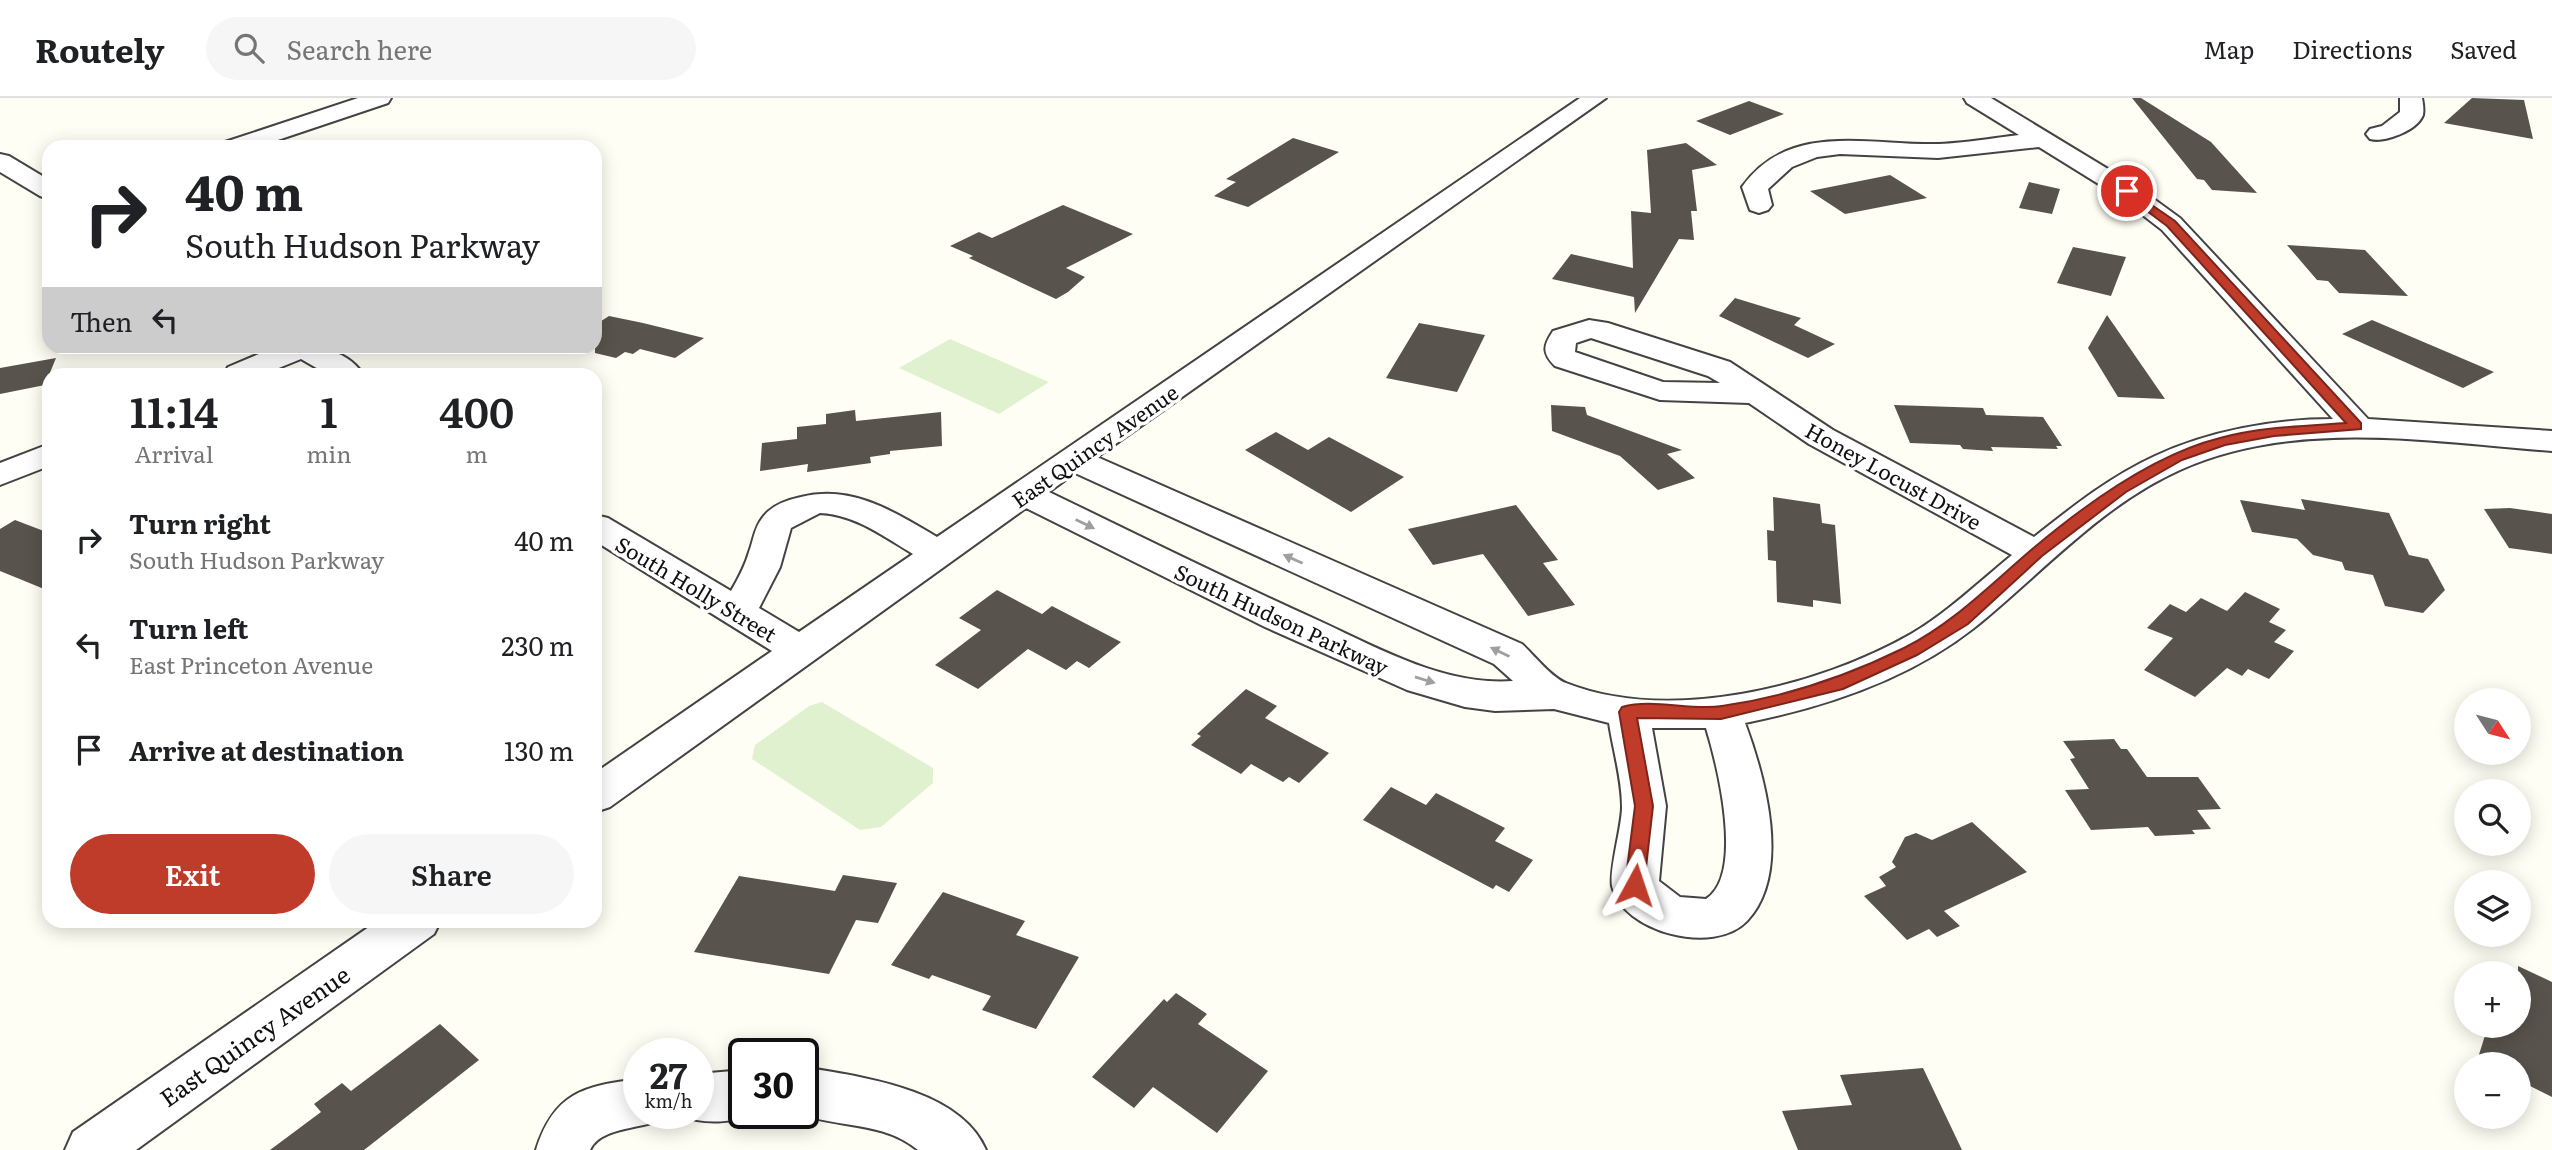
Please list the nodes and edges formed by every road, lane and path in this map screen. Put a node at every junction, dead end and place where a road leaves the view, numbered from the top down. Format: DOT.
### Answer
graph roads {
  1 [pos="380,98"];
  2 [pos="1595,98"];
  3 [pos="1975,98"];
  4 [pos="2411,98"];
  5 [pos="2378,134"];
  6 [pos="254,140"];
  7 [pos="2042,140"];
  8 [pos="0,161"];
  9 [pos="42,187"];
  10 [pos="1759,205"];
  11 [pos="286,354"];
  12 [pos="315,354"];
  13 [pos="253,368"];
  14 [pos="338,368"];
  15 [pos="1754,394"];
  16 [pos="2357,426"];
  17 [pos="2552,441"];
  18 [pos="42,457"];
  19 [pos="1073,459"];
  20 [pos="0,475"];
  21 [pos="1024,494"];
  22 [pos="602,530"];
  23 [pos="939,553"];
  24 [pos="2037,553"];
  25 [pos="737,612"];
  26 [pos="800,650"];
  27 [pos="1553,695"];
  28 [pos="1628,712"];
  29 [pos="1721,712"];
  30 [pos="602,790"];
  31 [pos="406,928"];
  32 [pos="819,1094"];
  33 [pos="623,1106"];
  34 [pos="570,1135"];
  35 [pos="92,1150"];
  36 [pos="959,1150"];
  1 -- 6 [label="street"];
  2 -- 19 [label="street, East Quincy Avenue"];
  3 -- 7 [label="street"];
  4 -- 5 [label="street"];
  7 -- 10 [label="street"];
  7 -- 16 [label="street"];
  8 -- 9 [label="street"];
  11 -- 13 [label="street"];
  12 -- 14 [label="street"];
  15 -- 15 [label="street, Honey Locust Drive"];
  15 -- 24 [label="street, Honey Locust Drive"];
  16 -- 17 [label="street, South Hudson Parkway"];
  16 -- 24 [label="street, South Hudson Parkway"];
  18 -- 20 [label="street"];
  19 -- 21 [label="street, East Quincy Avenue"];
  27 -- 19 [label="street, South Hudson Parkway, one-way"];
  21 -- 23 [label="street, East Quincy Avenue"];
  21 -- 27 [label="street, South Hudson Parkway, one-way"];
  22 -- 25 [label="street, South Holly Street"];
  23 -- 25 [label="street"];
  23 -- 26 [label="street, East Quincy Avenue"];
  24 -- 29 [label="street, South Hudson Parkway"];
  25 -- 26 [label="street, South Holly Street"];
  26 -- 30 [label="street, East Quincy Avenue"];
  27 -- 28 [label="street, South Hudson Parkway"];
  28 -- 29 [label="street, South Hudson Parkway"];
  28 -- 29 [label="street"];
  31 -- 35 [label="street, East Quincy Avenue"];
  32 -- 36 [label="street"];
  33 -- 34 [label="street"];
}
